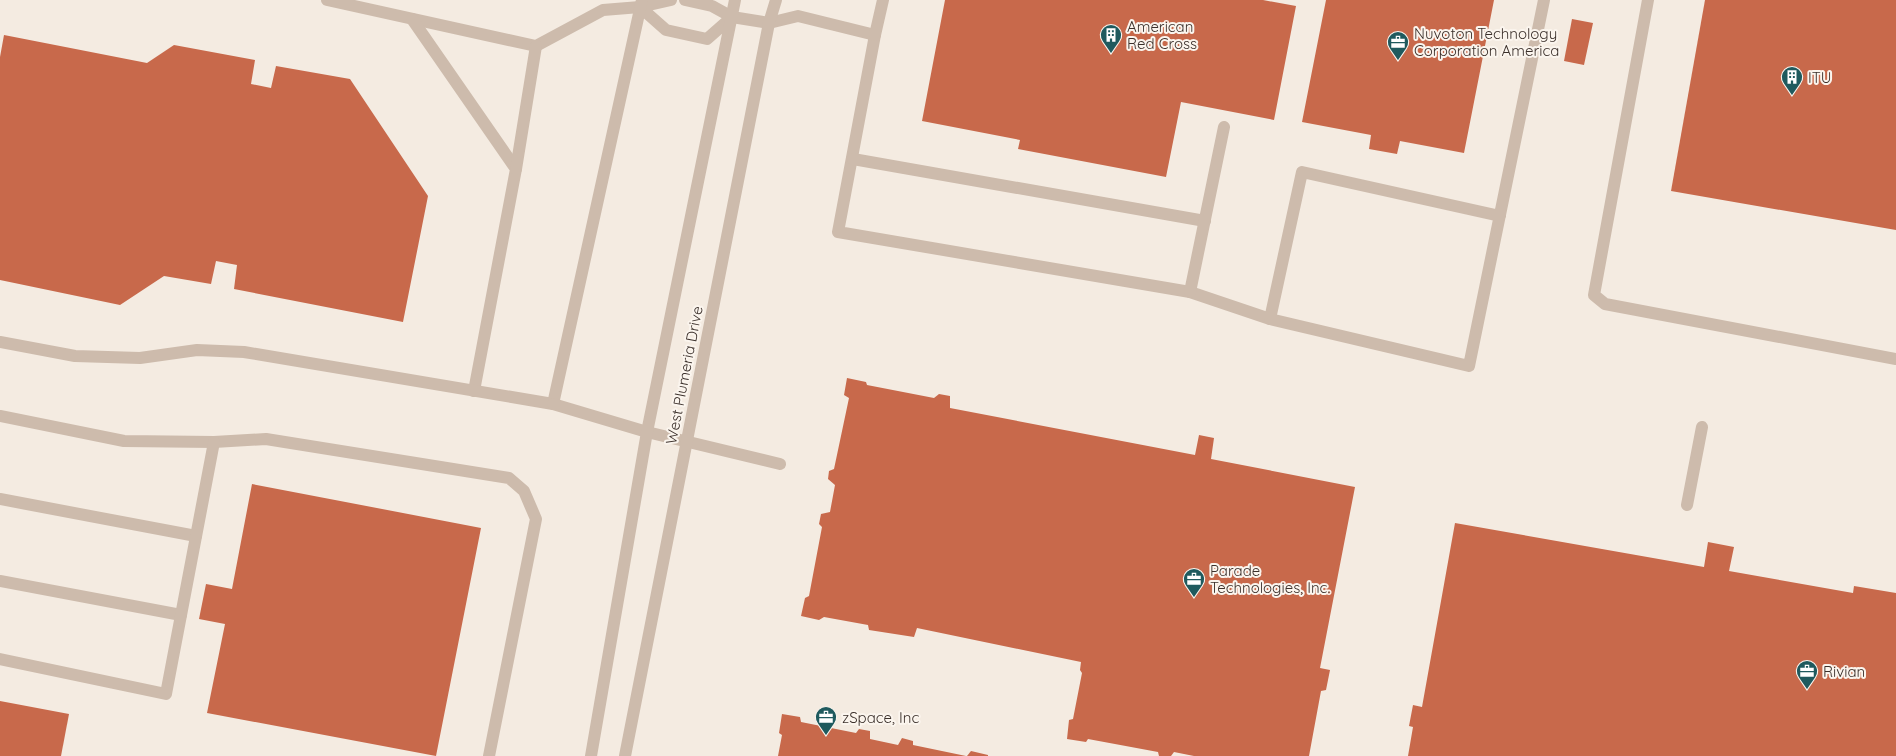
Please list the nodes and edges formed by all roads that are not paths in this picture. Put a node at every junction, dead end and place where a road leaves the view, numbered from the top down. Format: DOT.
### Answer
graph roads {
  1 [pos="327,0"];
  2 [pos="670,0"];
  3 [pos="685,0"];
  4 [pos="735,0"];
  5 [pos="776,0"];
  6 [pos="884,0"];
  7 [pos="1544,0"];
  8 [pos="1648,0"];
  9 [pos="641,4"];
  10 [pos="732,17"];
  11 [pos="412,18"];
  12 [pos="768,23"];
  13 [pos="875,35"];
  14 [pos="536,46"];
  15 [pos="1224,127"];
  16 [pos="853,159"];
  17 [pos="516,169"];
  18 [pos="1500,216"];
  19 [pos="1205,221"];
  20 [pos="1190,292"];
  21 [pos="1270,319"];
  22 [pos="0,342"];
  23 [pos="1896,359"];
  24 [pos="474,391"];
  25 [pos="553,404"];
  26 [pos="0,416"];
  27 [pos="1702,427"];
  28 [pos="647,432"];
  29 [pos="214,442"];
  30 [pos="688,442"];
  31 [pos="780,464"];
  32 [pos="0,499"];
  33 [pos="1687,506"];
  34 [pos="196,536"];
  35 [pos="0,580"];
  36 [pos="181,615"];
  37 [pos="0,660"];
  38 [pos="489,756"];
  39 [pos="591,756"];
  40 [pos="625,756"];
  1 -- 11 [label="street"];
  2 -- 9 [label="street"];
  3 -- 10 [label="street"];
  4 -- 10 [label="street, West Plumeria Drive"];
  5 -- 12 [label="street, West Plumeria Drive"];
  6 -- 13 [label="street"];
  7 -- 18 [label="street"];
  8 -- 23 [label="street"];
  9 -- 10 [label="street"];
  9 -- 14 [label="street"];
  9 -- 25 [label="street"];
  10 -- 12 [label="street"];
  10 -- 28 [label="street, West Plumeria Drive"];
  11 -- 14 [label="street"];
  11 -- 17 [label="street"];
  12 -- 13 [label="street"];
  12 -- 30 [label="street, West Plumeria Drive"];
  13 -- 16 [label="street"];
  14 -- 17 [label="street"];
  15 -- 19 [label="street"];
  16 -- 19 [label="street"];
  16 -- 20 [label="street"];
  17 -- 24 [label="street"];
  18 -- 21 [label="street"];
  18 -- 21 [label="street"];
  19 -- 20 [label="street"];
  20 -- 21 [label="street"];
  22 -- 24 [label="street"];
  24 -- 25 [label="street"];
  25 -- 28 [label="street"];
  26 -- 29 [label="street"];
  27 -- 33 [label="street"];
  28 -- 30 [label="street"];
  28 -- 39 [label="street, West Plumeria Drive"];
  29 -- 34 [label="street"];
  29 -- 38 [label="street"];
  30 -- 31 [label="street"];
  30 -- 40 [label="street, West Plumeria Drive"];
  32 -- 34 [label="street"];
  34 -- 36 [label="street"];
  35 -- 36 [label="street"];
  36 -- 37 [label="street"];
}
